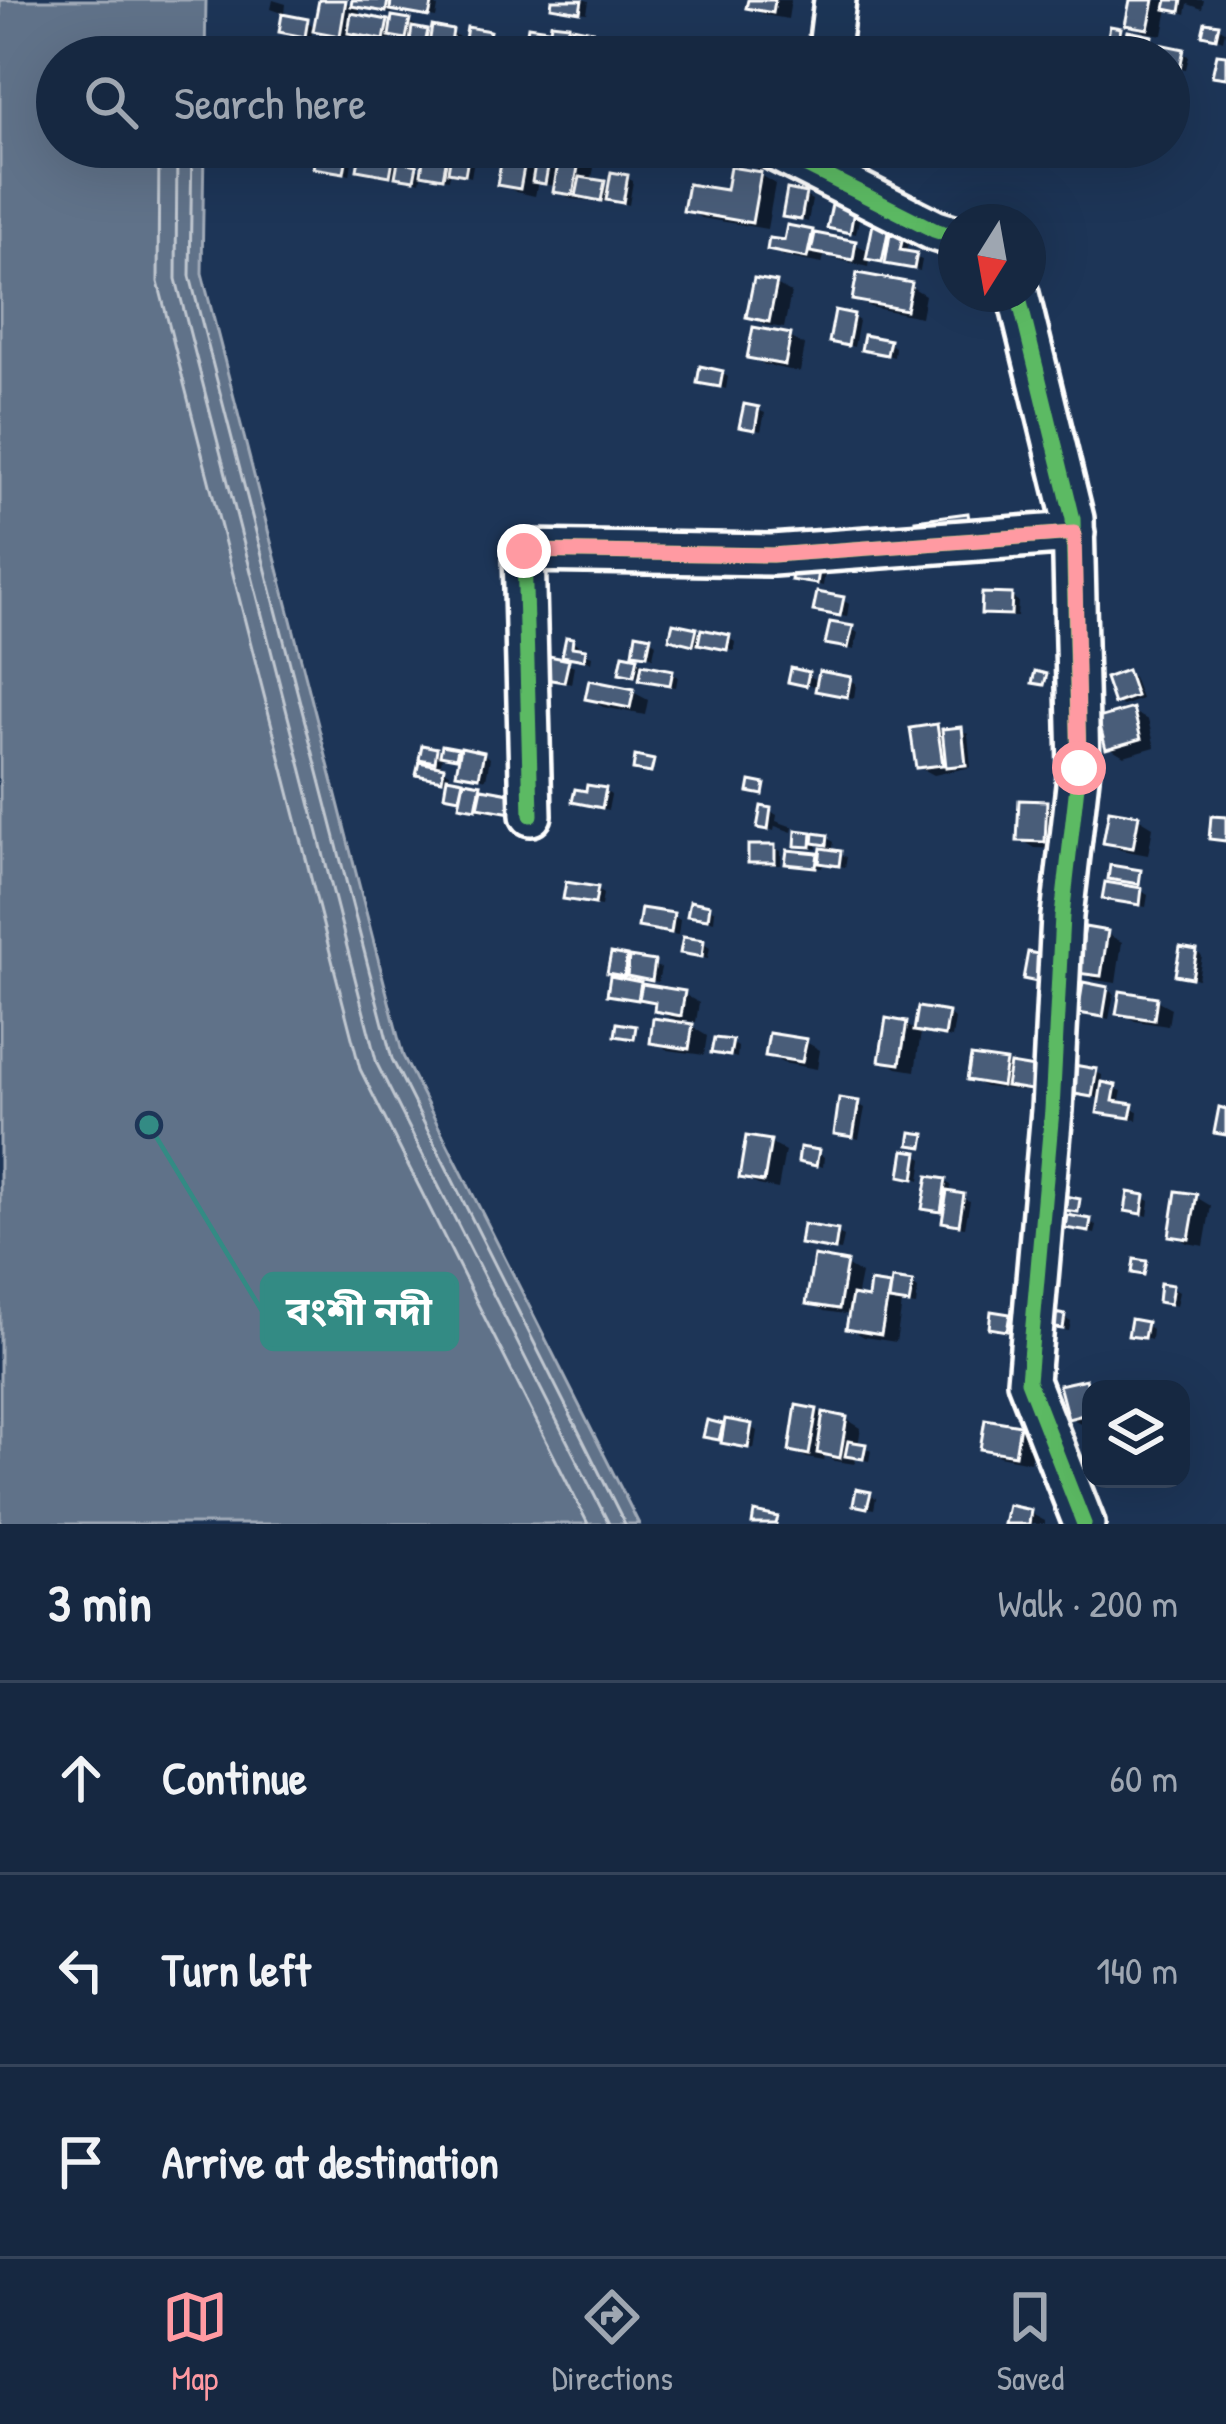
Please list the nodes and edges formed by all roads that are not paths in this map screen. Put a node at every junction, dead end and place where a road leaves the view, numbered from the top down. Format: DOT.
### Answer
graph roads {
  1 [pos="835,0"];
  2 [pos="831,36"];
  3 [pos="809,168"];
  4 [pos="938,231"];
  5 [pos="1022,312"];
  6 [pos="1074,533"];
  7 [pos="531,815"];
  8 [pos="1084,1524"];
  1 -- 2 [label="street"];
  3 -- 4 [label="street"];
  5 -- 6 [label="street"];
  6 -- 7 [label="street"];
  6 -- 8 [label="street"];
}
